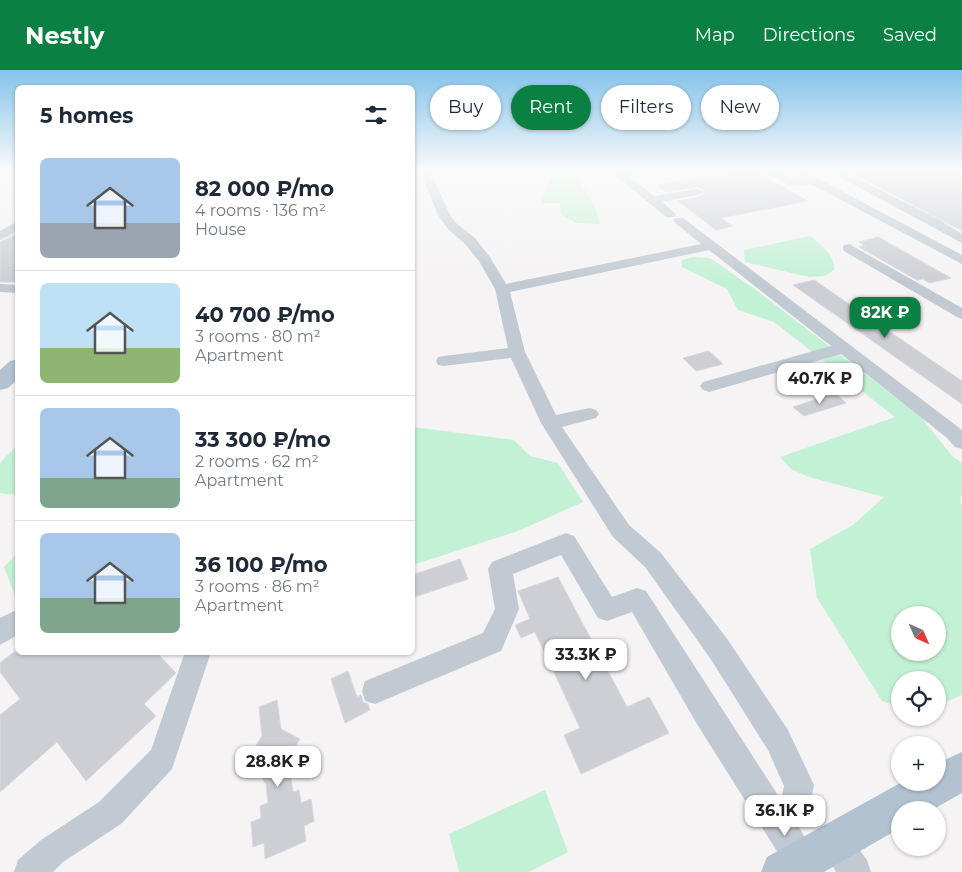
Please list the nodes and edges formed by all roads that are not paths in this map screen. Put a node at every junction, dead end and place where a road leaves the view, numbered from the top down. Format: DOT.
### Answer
graph roads {
  1 [pos="441,207"];
  2 [pos="663,207"];
  3 [pos="865,207"];
  4 [pos="907,207"];
  5 [pos="936,222"];
  6 [pos="15,227"];
  7 [pos="903,228"];
  8 [pos="0,236"];
  9 [pos="962,239"];
  10 [pos="710,246"];
  11 [pos="849,248"];
  12 [pos="960,257"];
  13 [pos="0,288"];
  14 [pos="15,289"];
  15 [pos="502,289"];
  16 [pos="962,314"];
  17 [pos="843,348"];
  18 [pos="517,352"];
  19 [pos="444,361"];
  20 [pos="15,369"];
  21 [pos="0,383"];
  22 [pos="709,386"];
  23 [pos="590,414"];
  24 [pos="550,423"];
  25 [pos="959,435"];
  26 [pos="15,622"];
  27 [pos="0,633"];
  28 [pos="197,655"];
  29 [pos="375,690"];
  30 [pos="962,772"];
  31 [pos="814,857"];
  32 [pos="30,872"];
  1 -- 15 [label="street"];
  2 -- 10 [label="street"];
  3 -- 7 [label="street"];
  4 -- 5 [label="street"];
  5 -- 7 [label="street"];
  5 -- 9 [label="street"];
  6 -- 8 [label="street"];
  7 -- 12 [label="street"];
  10 -- 15 [label="street"];
  10 -- 17 [label="street"];
  11 -- 16 [label="street"];
  13 -- 14 [label="street"];
  15 -- 18 [label="street"];
  17 -- 22 [label="street"];
  17 -- 25 [label="street"];
  18 -- 19 [label="street"];
  18 -- 24 [label="street"];
  20 -- 21 [label="main road"];
  23 -- 24 [label="street"];
  24 -- 31 [label="street"];
  26 -- 27 [label="street"];
  28 -- 32 [label="street"];
  29 -- 31 [label="street"];
  30 -- 31 [label="main road"];
}
